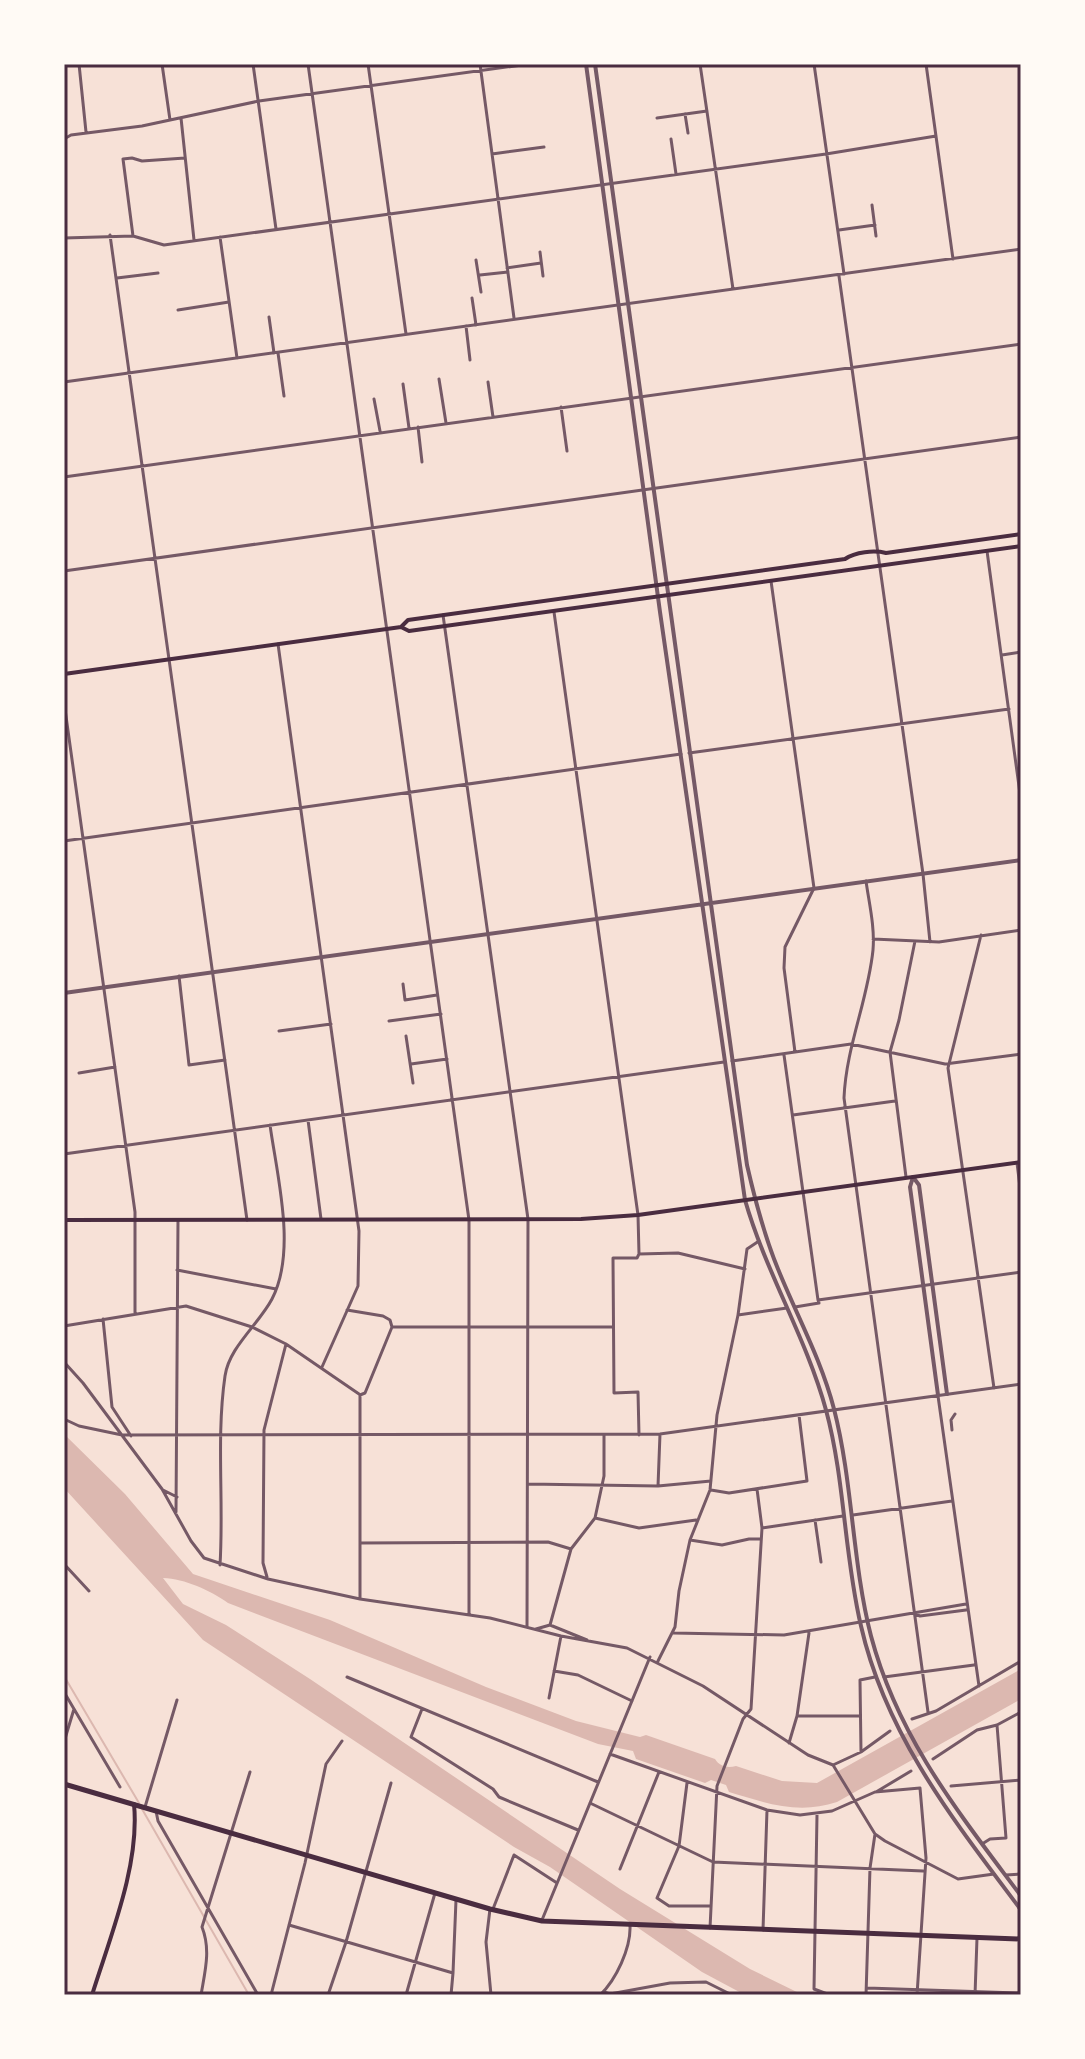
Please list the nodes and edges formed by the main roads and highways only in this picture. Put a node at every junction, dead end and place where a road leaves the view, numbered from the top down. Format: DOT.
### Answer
graph roads {
  1 [pos="1021,534"];
  2 [pos="1021,546"];
  3 [pos="401,627"];
  4 [pos="64,674"];
  5 [pos="1019,1163"];
  6 [pos="64,1220"];
  7 [pos="64,1784"];
  8 [pos="135,1805"];
  9 [pos="1021,1939"];
  10 [pos="92,1995"];
  1 -- 3 [label="main road"];
  2 -- 3 [label="main road"];
  3 -- 4 [label="main road"];
  5 -- 6 [label="main road"];
  7 -- 8 [label="main road"];
  8 -- 9 [label="main road"];
  8 -- 10 [label="main road"];
}
